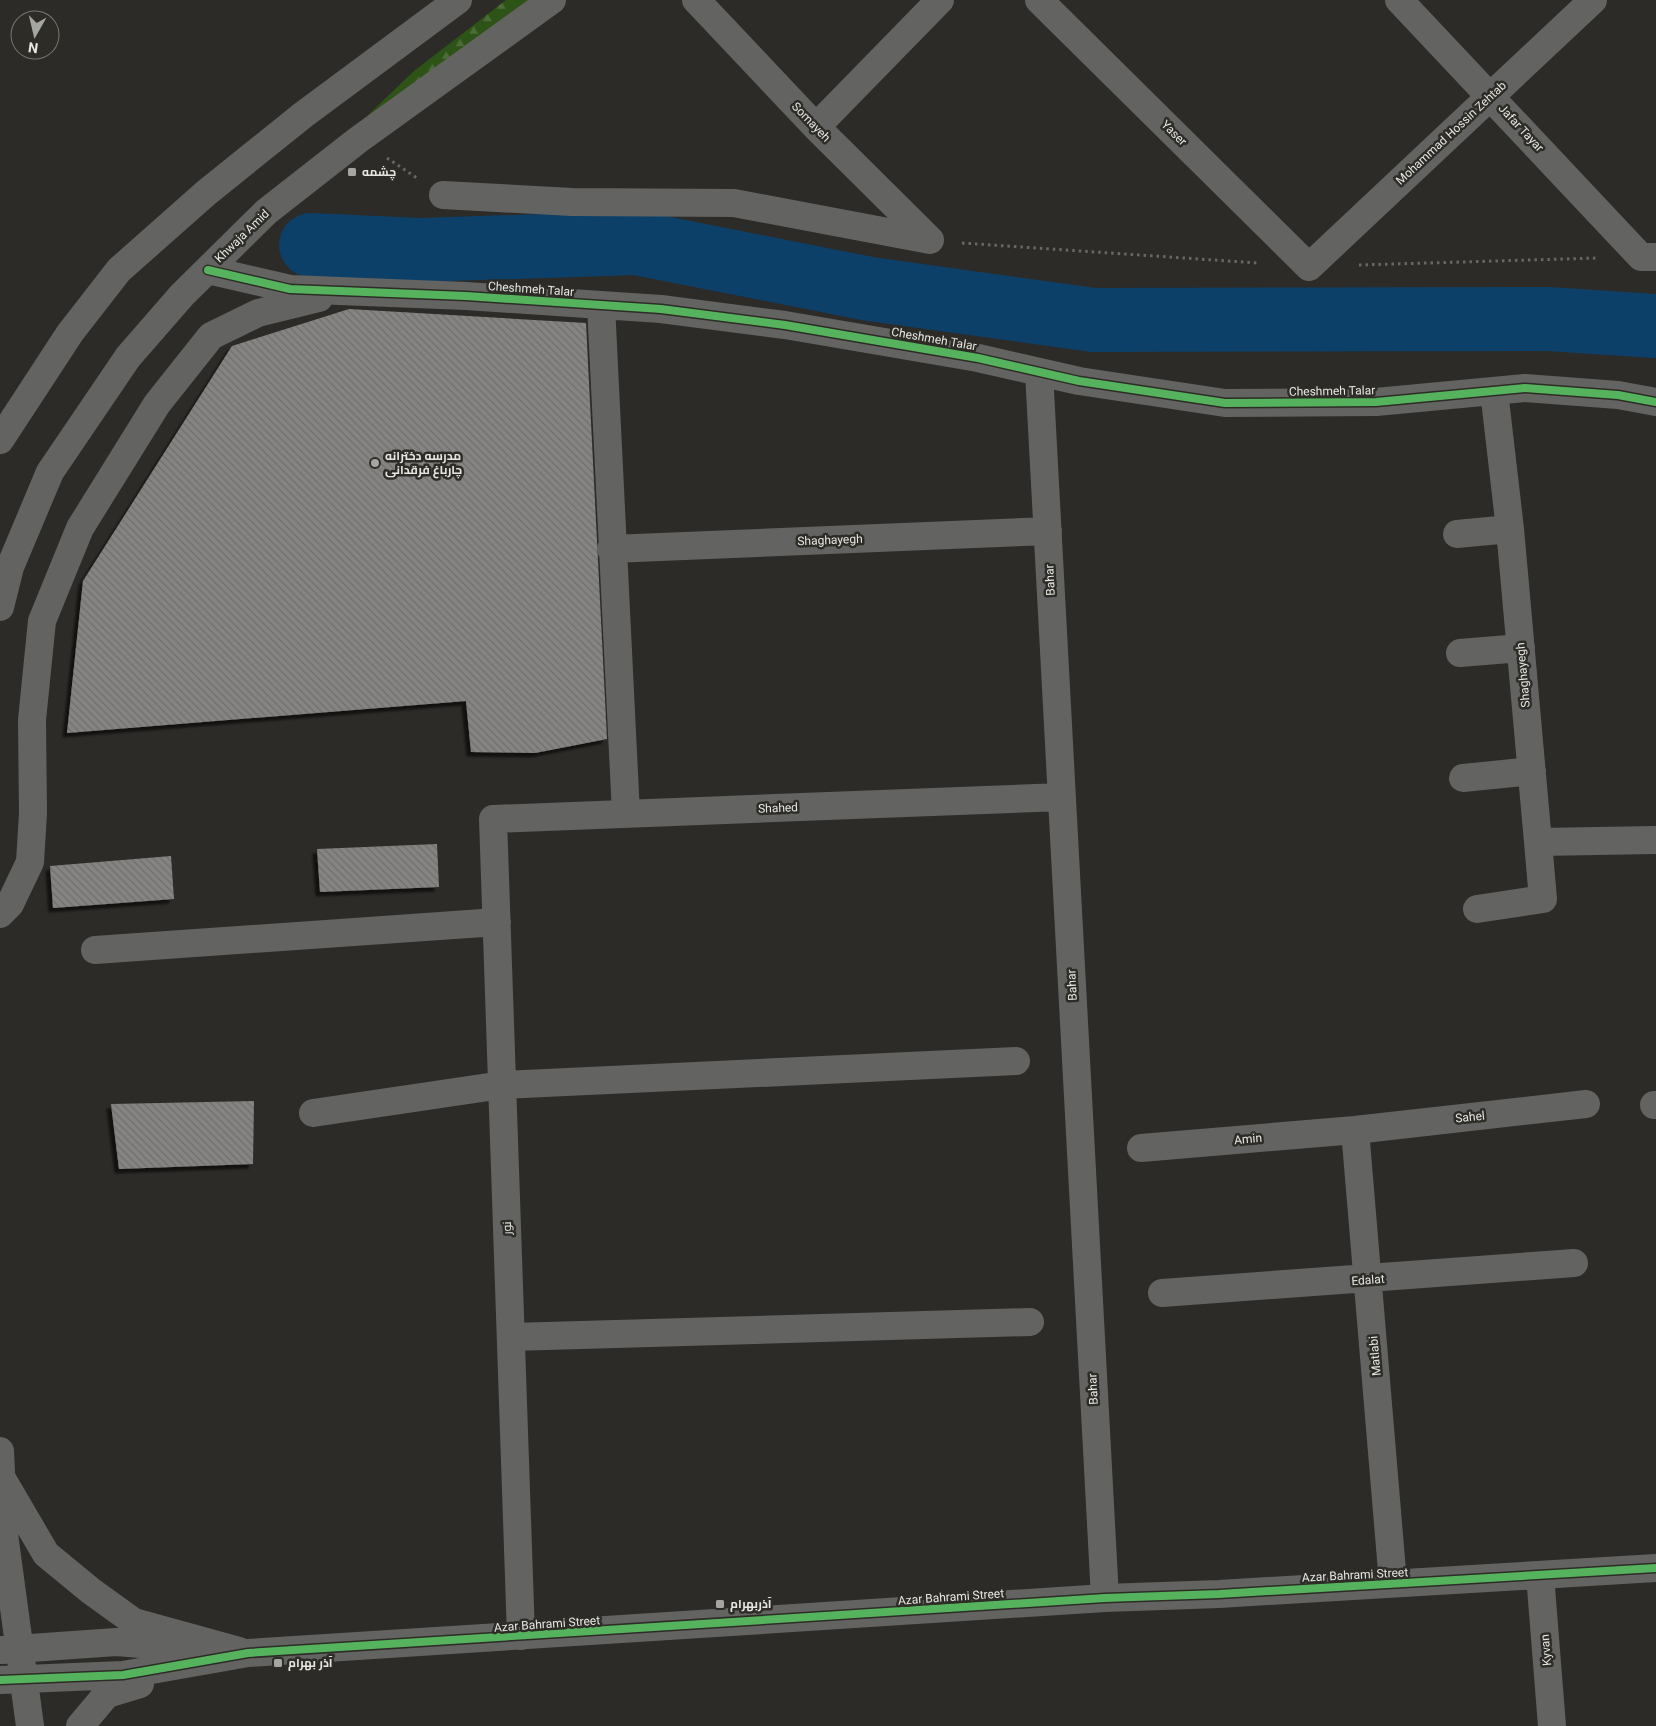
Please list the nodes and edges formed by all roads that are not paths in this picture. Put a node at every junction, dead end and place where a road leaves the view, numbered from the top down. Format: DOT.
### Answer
graph roads {
  1 [pos="458,0"];
  2 [pos="552,0"];
  3 [pos="696,0"];
  4 [pos="940,0"];
  5 [pos="1039,0"];
  6 [pos="1399,0"];
  7 [pos="1593,0"];
  8 [pos="1491,96"];
  9 [pos="816,127"];
  10 [pos="443,194"];
  11 [pos="1648,257"];
  12 [pos="1309,267"];
  13 [pos="208,270"];
  14 [pos="342,291"];
  15 [pos="601,305"];
  16 [pos="1039,372"];
  17 [pos="1494,391"];
  18 [pos="1656,402"];
  19 [pos="0,440"];
  20 [pos="1510,529"];
  21 [pos="1048,531"];
  22 [pos="1457,534"];
  23 [pos="612,549"];
  24 [pos="0,607"];
  25 [pos="1521,648"];
  26 [pos="1460,653"];
  27 [pos="1532,771"];
  28 [pos="1463,778"];
  29 [pos="1062,797"];
  30 [pos="626,814"];
  31 [pos="493,819"];
  32 [pos="1656,840"];
  33 [pos="1538,842"];
  34 [pos="1477,909"];
  35 [pos="0,914"];
  36 [pos="497,922"];
  37 [pos="94,950"];
  38 [pos="1016,1061"];
  39 [pos="502,1084"];
  40 [pos="1586,1104"];
  41 [pos="313,1113"];
  42 [pos="1355,1130"];
  43 [pos="1141,1148"];
  44 [pos="1574,1263"];
  45 [pos="1369,1280"];
  46 [pos="1162,1293"];
  47 [pos="1030,1322"];
  48 [pos="511,1337"];
  49 [pos="0,1451"];
  50 [pos="1,1477"];
  51 [pos="1656,1568"];
  52 [pos="1540,1575"];
  53 [pos="1393,1583"];
  54 [pos="1105,1598"];
  55 [pos="521,1636"];
  56 [pos="10,1649"];
  57 [pos="248,1653"];
  58 [pos="12,1680"];
  59 [pos="30,1726"];
  60 [pos="80,1726"];
  61 [pos="1552,1726"];
  1 -- 19 [label="street"];
  2 -- 13 [label="street, Khwaja Amid"];
  3 -- 9 [label="street, Somayeh"];
  4 -- 9 [label="street"];
  5 -- 12 [label="street, Yaser"];
  6 -- 8 [label="street, Jafar Tayar"];
  7 -- 8 [label="street, Mohammad Hossin Zehtab"];
  8 -- 11 [label="street, Jafar Tayar"];
  8 -- 12 [label="street, Mohammad Hossin Zehtab"];
  9 -- 10 [label="street, Somayeh"];
  13 -- 14 [label="street, Cheshmeh Talar"];
  13 -- 24 [label="street, Khwaja Amid"];
  14 -- 15 [label="street, Cheshmeh Talar"];
  14 -- 35 [label="street"];
  15 -- 16 [label="street, Cheshmeh Talar"];
  15 -- 23 [label="street"];
  16 -- 17 [label="street, Cheshmeh Talar"];
  16 -- 21 [label="street, Bahar"];
  17 -- 18 [label="street, Cheshmeh Talar"];
  17 -- 20 [label="street, Shaghayegh"];
  20 -- 22 [label="street"];
  20 -- 25 [label="street, Shaghayegh"];
  21 -- 23 [label="street, Shaghayegh"];
  21 -- 29 [label="street, Bahar"];
  23 -- 30 [label="street"];
  25 -- 26 [label="street"];
  25 -- 27 [label="street, Shaghayegh"];
  27 -- 28 [label="street"];
  27 -- 33 [label="street, Shaghayegh"];
  29 -- 30 [label="street, Shahed"];
  29 -- 54 [label="street, Bahar"];
  30 -- 31 [label="street, Shahed"];
  31 -- 36 [label="street, نور"];
  32 -- 33 [label="street"];
  33 -- 34 [label="street, Shaghayegh"];
  36 -- 37 [label="street"];
  36 -- 39 [label="street, نور"];
  38 -- 39 [label="street"];
  39 -- 41 [label="street"];
  39 -- 48 [label="street, نور"];
  40 -- 42 [label="street, Sahel"];
  42 -- 43 [label="street, Amin"];
  42 -- 45 [label="street, Matlabi"];
  44 -- 45 [label="street, Edalat"];
  45 -- 46 [label="street, Edalat"];
  45 -- 53 [label="street, Matlabi"];
  47 -- 48 [label="street"];
  48 -- 55 [label="street, نور"];
  49 -- 50 [label="street"];
  50 -- 56 [label="street"];
  50 -- 57 [label="street"];
  51 -- 52 [label="street, Azar Bahrami Street"];
  52 -- 53 [label="street, Azar Bahrami Street"];
  52 -- 61 [label="street, Kyvan"];
  53 -- 54 [label="street, Azar Bahrami Street"];
  54 -- 55 [label="street, Azar Bahrami Street"];
  55 -- 57 [label="street, Azar Bahrami Street"];
  56 -- 57 [label="street"];
  56 -- 58 [label="street"];
  57 -- 58 [label="street"];
  57 -- 60 [label="street"];
  58 -- 59 [label="street"];
}
